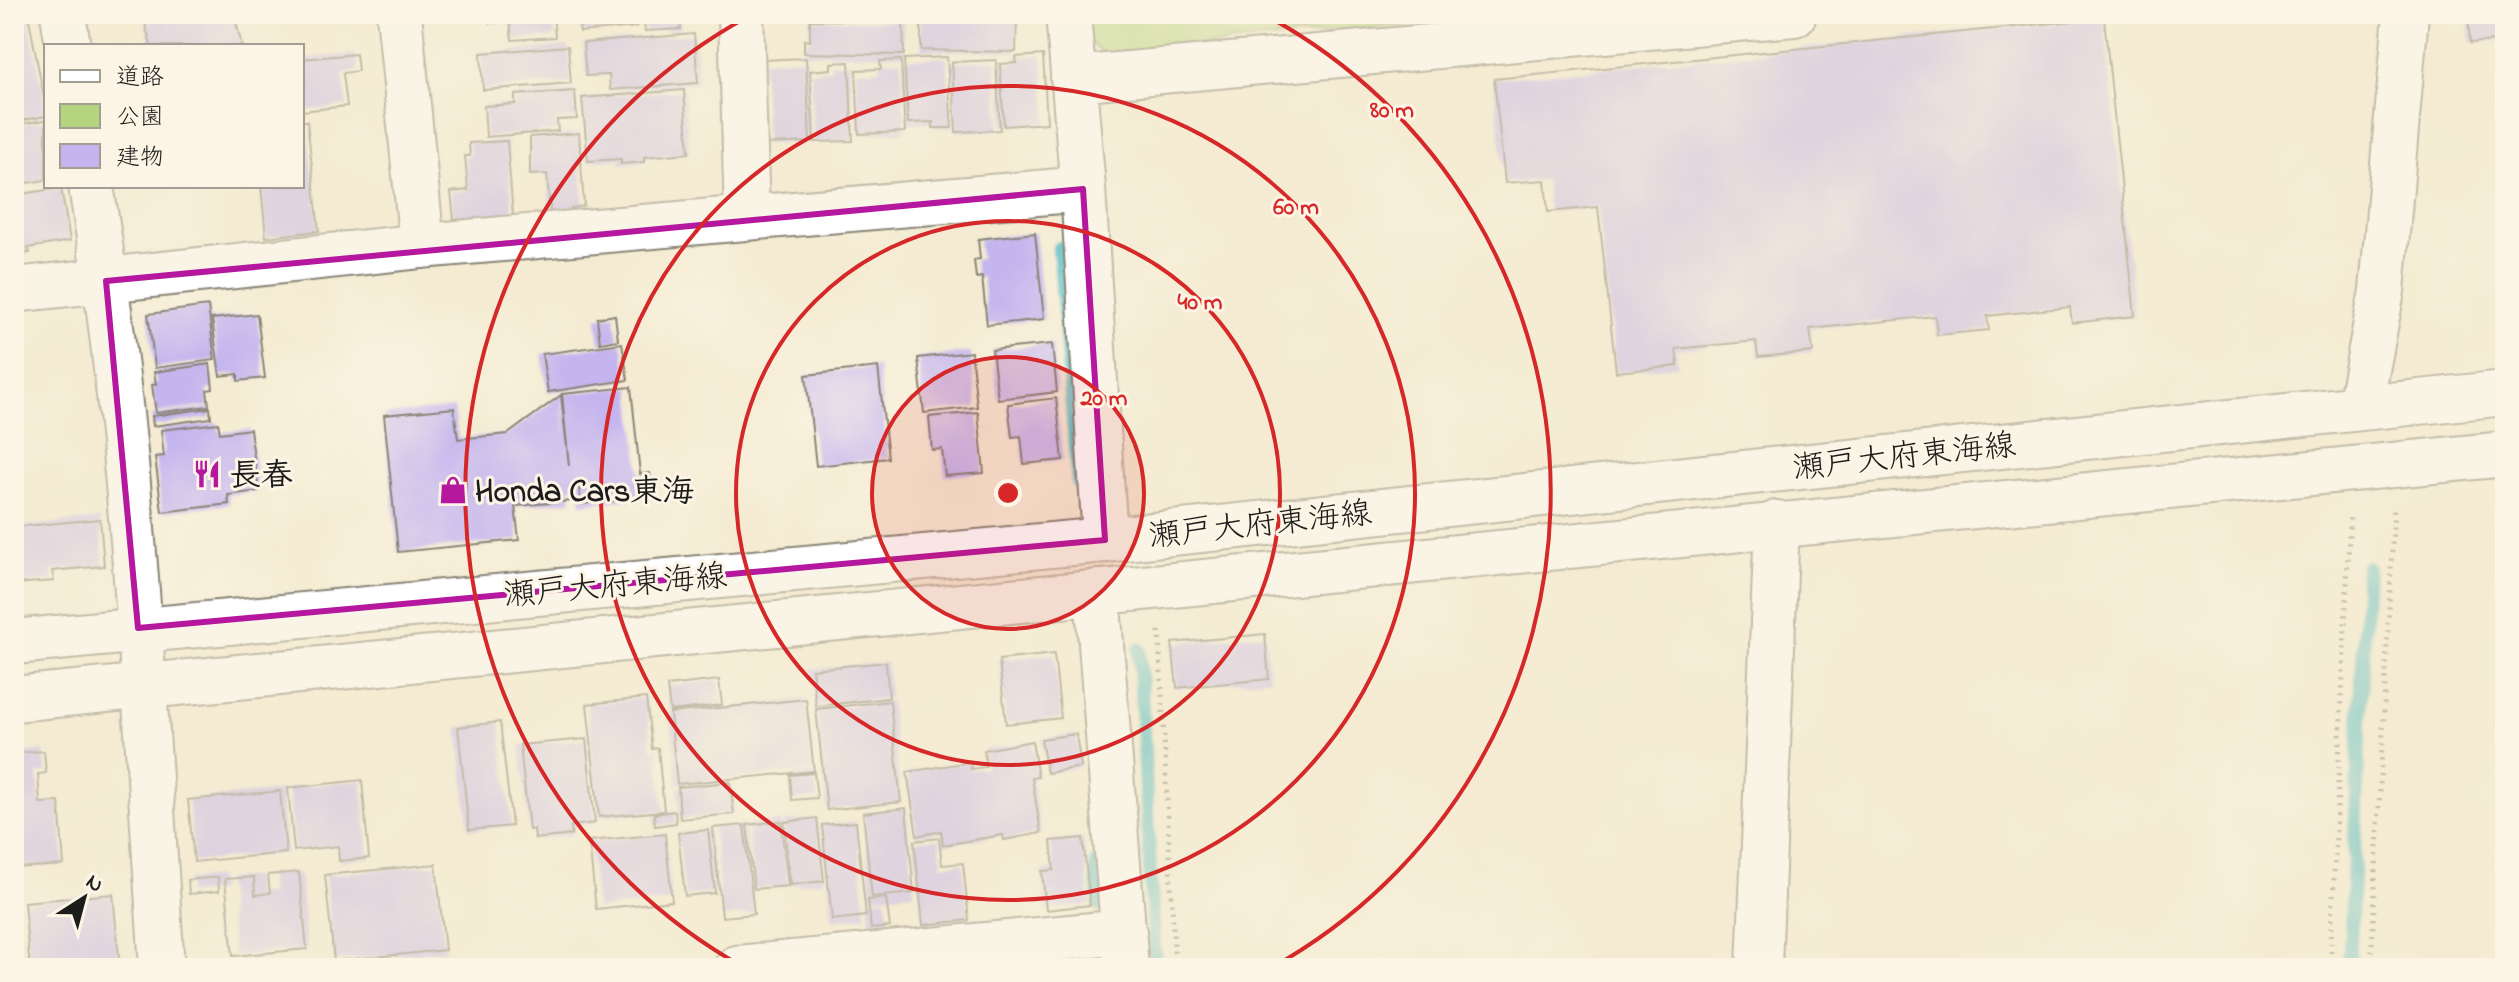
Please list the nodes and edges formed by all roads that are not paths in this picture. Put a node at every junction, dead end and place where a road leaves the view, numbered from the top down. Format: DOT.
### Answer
graph roads {
  1 [pos="63,14"];
  2 [pos="399,14"];
  3 [pos="741,14"];
  4 [pos="1068,14"];
  5 [pos="1794,14"];
  6 [pos="2406,14"];
  7 [pos="1513,27"];
  8 [pos="68,44"];
  9 [pos="1073,79"];
  10 [pos="91,188"];
  11 [pos="1083,189"];
  12 [pos="747,218"];
  13 [pos="422,246"];
  14 [pos="106,281"];
  15 [pos="14,290"];
  16 [pos="2505,393"];
  17 [pos="2360,407"];
  18 [pos="2505,454"];
  19 [pos="1777,523"];
  20 [pos="1105,540"];
  21 [pos="1097,592"];
  22 [pos="138,628"];
  23 [pos="14,642"];
  24 [pos="143,685"];
  25 [pos="14,699"];
  26 [pos="1125,950"];
  27 [pos="162,968"];
  28 [pos="737,968"];
  29 [pos="1759,968"];
  1 -- 8 [label="street"];
  2 -- 13 [label="street"];
  3 -- 12 [label="street"];
  4 -- 9 [label="street"];
  5 -- 7 [label="street"];
  6 -- 17 [label="street"];
  7 -- 9 [label="street"];
  9 -- 11 [label="street"];
  10 -- 14 [label="street"];
  11 -- 12 [label="street"];
  11 -- 20 [label="street"];
  12 -- 13 [label="street"];
  13 -- 14 [label="street"];
  14 -- 15 [label="street"];
  14 -- 22 [label="street"];
  16 -- 17 [label="street, 瀬戸大府東海線"];
  17 -- 20 [label="street, 瀬戸大府東海線"];
  18 -- 19 [label="street, 瀬戸大府東海線"];
  19 -- 21 [label="street, 瀬戸大府東海線"];
  19 -- 29 [label="street"];
  20 -- 22 [label="street, 瀬戸大府東海線"];
  21 -- 24 [label="street, 瀬戸大府東海線"];
  21 -- 26 [label="street"];
  22 -- 23 [label="street, 瀬戸大府東海線"];
  22 -- 24 [label="street"];
  24 -- 25 [label="street, 瀬戸大府東海線"];
  24 -- 27 [label="street"];
  26 -- 28 [label="street"];
}
